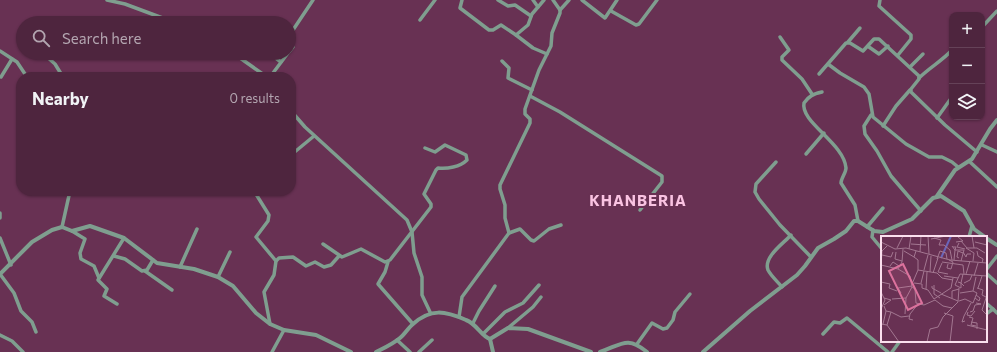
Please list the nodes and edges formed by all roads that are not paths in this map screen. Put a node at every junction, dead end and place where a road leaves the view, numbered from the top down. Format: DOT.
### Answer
graph roads {
  1 [pos="107,0"];
  2 [pos="313,0"];
  3 [pos="435,0"];
  4 [pos="462,0"];
  5 [pos="498,0"];
  6 [pos="533,0"];
  7 [pos="544,0"];
  8 [pos="553,0"];
  9 [pos="569,0"];
  10 [pos="582,0"];
  11 [pos="617,0"];
  12 [pos="657,0"];
  13 [pos="880,0"];
  14 [pos="538,7"];
  15 [pos="560,10"];
  16 [pos="611,11"];
  17 [pos="997,11"];
  18 [pos="157,16"];
  19 [pos="531,16"];
  20 [pos="420,20"];
  21 [pos="985,24"];
  22 [pos="296,26"];
  23 [pos="860,28"];
  24 [pos="516,35"];
  25 [pos="780,37"];
  26 [pos="848,42"];
  27 [pos="888,46"];
  28 [pos="869,47"];
  29 [pos="0,51"];
  30 [pos="949,53"];
  31 [pos="547,54"];
  32 [pos="924,54"];
  33 [pos="898,55"];
  34 [pos="12,59"];
  35 [pos="51,60"];
  36 [pos="243,60"];
  37 [pos="278,60"];
  38 [pos="502,61"];
  39 [pos="281,62"];
  40 [pos="828,64"];
  41 [pos="910,67"];
  42 [pos="24,72"];
  43 [pos="60,72"];
  44 [pos="261,72"];
  45 [pos="272,72"];
  46 [pos="819,74"];
  47 [pos="1,76"];
  48 [pos="919,78"];
  49 [pos="532,90"];
  50 [pos="910,90"];
  51 [pos="822,92"];
  52 [pos="812,94"];
  53 [pos="530,96"];
  54 [pos="949,101"];
  55 [pos="872,114"];
  56 [pos="296,116"];
  57 [pos="937,118"];
  58 [pos="997,120"];
  59 [pos="883,126"];
  60 [pos="824,133"];
  61 [pos="314,136"];
  62 [pos="982,145"];
  63 [pos="425,148"];
  64 [pos="296,151"];
  65 [pos="977,152"];
  66 [pos="997,152"];
  67 [pos="806,154"];
  68 [pos="776,162"];
  69 [pos="970,162"];
  70 [pos="958,167"];
  71 [pos="997,187"];
  72 [pos="69,196"];
  73 [pos="257,196"];
  74 [pos="937,196"];
  75 [pos="883,208"];
  76 [pos="640,210"];
  77 [pos="921,211"];
  78 [pos="0,213"];
  79 [pos="0,218"];
  80 [pos="858,220"];
  81 [pos="561,225"];
  82 [pos="972,226"];
  83 [pos="62,227"];
  84 [pos="868,227"];
  85 [pos="197,229"];
  86 [pos="873,230"];
  87 [pos="72,231"];
  88 [pos="412,232"];
  89 [pos="509,233"];
  90 [pos="792,235"];
  91 [pos="969,236"];
  92 [pos="984,236"];
  93 [pos="0,238"];
  94 [pos="124,238"];
  95 [pos="987,238"];
  96 [pos="996,243"];
  97 [pos="323,244"];
  98 [pos="881,248"];
  99 [pos="230,252"];
  100 [pos="114,256"];
  101 [pos="339,256"];
  102 [pos="997,256"];
  103 [pos="811,257"];
  104 [pos="153,260"];
  105 [pos="276,261"];
  106 [pos="388,262"];
  107 [pos="11,265"];
  108 [pos="180,267"];
  109 [pos="987,270"];
  110 [pos="144,271"];
  111 [pos="987,272"];
  112 [pos="0,274"];
  113 [pos="218,277"];
  114 [pos="99,278"];
  115 [pos="997,283"];
  116 [pos="539,285"];
  117 [pos="495,286"];
  118 [pos="782,287"];
  119 [pos="172,290"];
  120 [pos="690,294"];
  121 [pos="541,297"];
  122 [pos="117,304"];
  123 [pos="987,304"];
  124 [pos="993,309"];
  125 [pos="430,312"];
  126 [pos="987,313"];
  127 [pos="997,313"];
  128 [pos="459,317"];
  129 [pos="473,323"];
  130 [pos="270,324"];
  131 [pos="412,324"];
  132 [pos="508,328"];
  133 [pos="284,330"];
  134 [pos="36,332"];
  135 [pos="483,334"];
  136 [pos="823,334"];
  137 [pos="0,335"];
  138 [pos="490,339"];
  139 [pos="397,340"];
  140 [pos="432,340"];
  141 [pos="899,342"];
  142 [pos="637,344"];
  143 [pos="23,352"];
  144 [pos="272,352"];
  145 [pos="351,352"];
  146 [pos="376,352"];
  147 [pos="410,352"];
  148 [pos="419,352"];
  149 [pos="493,352"];
  150 [pos="591,352"];
  151 [pos="603,352"];
  152 [pos="647,352"];
  153 [pos="703,352"];
  154 [pos="888,352"];
  155 [pos="892,352"];
  1 -- 18 [label="street"];
  2 -- 22 [label="street"];
  3 -- 20 [label="street"];
  4 -- 24 [label="street"];
  5 -- 19 [label="street"];
  6 -- 14 [label="street"];
  7 -- 14 [label="street"];
  8 -- 15 [label="street"];
  9 -- 15 [label="street"];
  10 -- 16 [label="street"];
  11 -- 16 [label="street"];
  12 -- 16 [label="street"];
  13 -- 33 [label="street"];
  14 -- 19 [label="street"];
  15 -- 31 [label="street"];
  17 -- 21 [label="street"];
  19 -- 24 [label="street"];
  23 -- 26 [label="street"];
  24 -- 31 [label="street"];
  25 -- 52 [label="street"];
  26 -- 28 [label="street"];
  26 -- 40 [label="street"];
  27 -- 28 [label="street"];
  27 -- 28 [label="street"];
  27 -- 33 [label="street"];
  29 -- 34 [label="street"];
  30 -- 48 [label="street"];
  31 -- 49 [label="street"];
  32 -- 41 [label="street"];
  33 -- 41 [label="street"];
  34 -- 42 [label="street"];
  34 -- 47 [label="street"];
  35 -- 43 [label="street"];
  36 -- 44 [label="street"];
  37 -- 39 [label="street"];
  38 -- 49 [label="street"];
  39 -- 45 [label="street"];
  40 -- 46 [label="street"];
  40 -- 55 [label="street"];
  41 -- 48 [label="street"];
  48 -- 50 [label="street"];
  49 -- 53 [label="street"];
  50 -- 57 [label="street"];
  50 -- 59 [label="street"];
  51 -- 52 [label="street"];
  52 -- 60 [label="street"];
  53 -- 76 [label="street"];
  53 -- 89 [label="street"];
  54 -- 57 [label="street"];
  55 -- 59 [label="street"];
  55 -- 77 [label="street"];
  56 -- 61 [label="street"];
  57 -- 65 [label="street"];
  58 -- 62 [label="street"];
  59 -- 70 [label="street"];
  60 -- 67 [label="street"];
  60 -- 80 [label="street"];
  61 -- 64 [label="street"];
  61 -- 88 [label="street"];
  62 -- 65 [label="street"];
  62 -- 66 [label="street"];
  63 -- 88 [label="street"];
  65 -- 69 [label="street"];
  68 -- 90 [label="street"];
  69 -- 70 [label="street"];
  69 -- 71 [label="street"];
  70 -- 74 [label="street"];
  72 -- 83 [label="street"];
  73 -- 105 [label="street"];
  74 -- 77 [label="street"];
  74 -- 82 [label="street"];
  75 -- 84 [label="street"];
  77 -- 86 [label="street"];
  78 -- 79 [label="street"];
  80 -- 84 [label="street"];
  80 -- 103 [label="street"];
  81 -- 89 [label="street"];
  82 -- 91 [label="street"];
  82 -- 92 [label="street"];
  83 -- 87 [label="street"];
  83 -- 107 [label="street"];
  84 -- 86 [label="street"];
  85 -- 108 [label="street"];
  86 -- 98 [label="street"];
  87 -- 94 [label="street"];
  87 -- 114 [label="street"];
  88 -- 106 [label="street"];
  88 -- 125 [label="street"];
  89 -- 128 [label="street"];
  90 -- 103 [label="street"];
  90 -- 118 [label="street"];
  93 -- 107 [label="street"];
  94 -- 100 [label="street"];
  94 -- 104 [label="street"];
  95 -- 96 [label="street"];
  97 -- 101 [label="street"];
  99 -- 113 [label="street"];
  100 -- 110 [label="street"];
  100 -- 114 [label="street"];
  101 -- 105 [label="street"];
  101 -- 106 [label="street"];
  102 -- 109 [label="street"];
  103 -- 118 [label="street"];
  104 -- 108 [label="street"];
  104 -- 110 [label="street"];
  105 -- 130 [label="street"];
  106 -- 131 [label="street"];
  107 -- 112 [label="street"];
  108 -- 113 [label="street"];
  110 -- 119 [label="street"];
  111 -- 115 [label="street"];
  112 -- 134 [label="street"];
  113 -- 130 [label="street"];
  114 -- 122 [label="street"];
  116 -- 135 [label="street"];
  117 -- 129 [label="street"];
  118 -- 153 [label="street"];
  120 -- 142 [label="street"];
  121 -- 132 [label="street"];
  123 -- 124 [label="street"];
  124 -- 126 [label="street"];
  124 -- 127 [label="street"];
  125 -- 128 [label="street"];
  125 -- 131 [label="street"];
  128 -- 129 [label="street"];
  129 -- 135 [label="street"];
  130 -- 133 [label="street"];
  131 -- 139 [label="street"];
  132 -- 138 [label="street"];
  132 -- 150 [label="street"];
  133 -- 144 [label="street"];
  133 -- 145 [label="street"];
  135 -- 138 [label="street"];
  136 -- 154 [label="street"];
  137 -- 143 [label="street"];
  138 -- 149 [label="street"];
  139 -- 146 [label="street"];
  139 -- 147 [label="street"];
  140 -- 148 [label="street"];
  141 -- 155 [label="street"];
  142 -- 151 [label="street"];
  142 -- 152 [label="street"];
}
